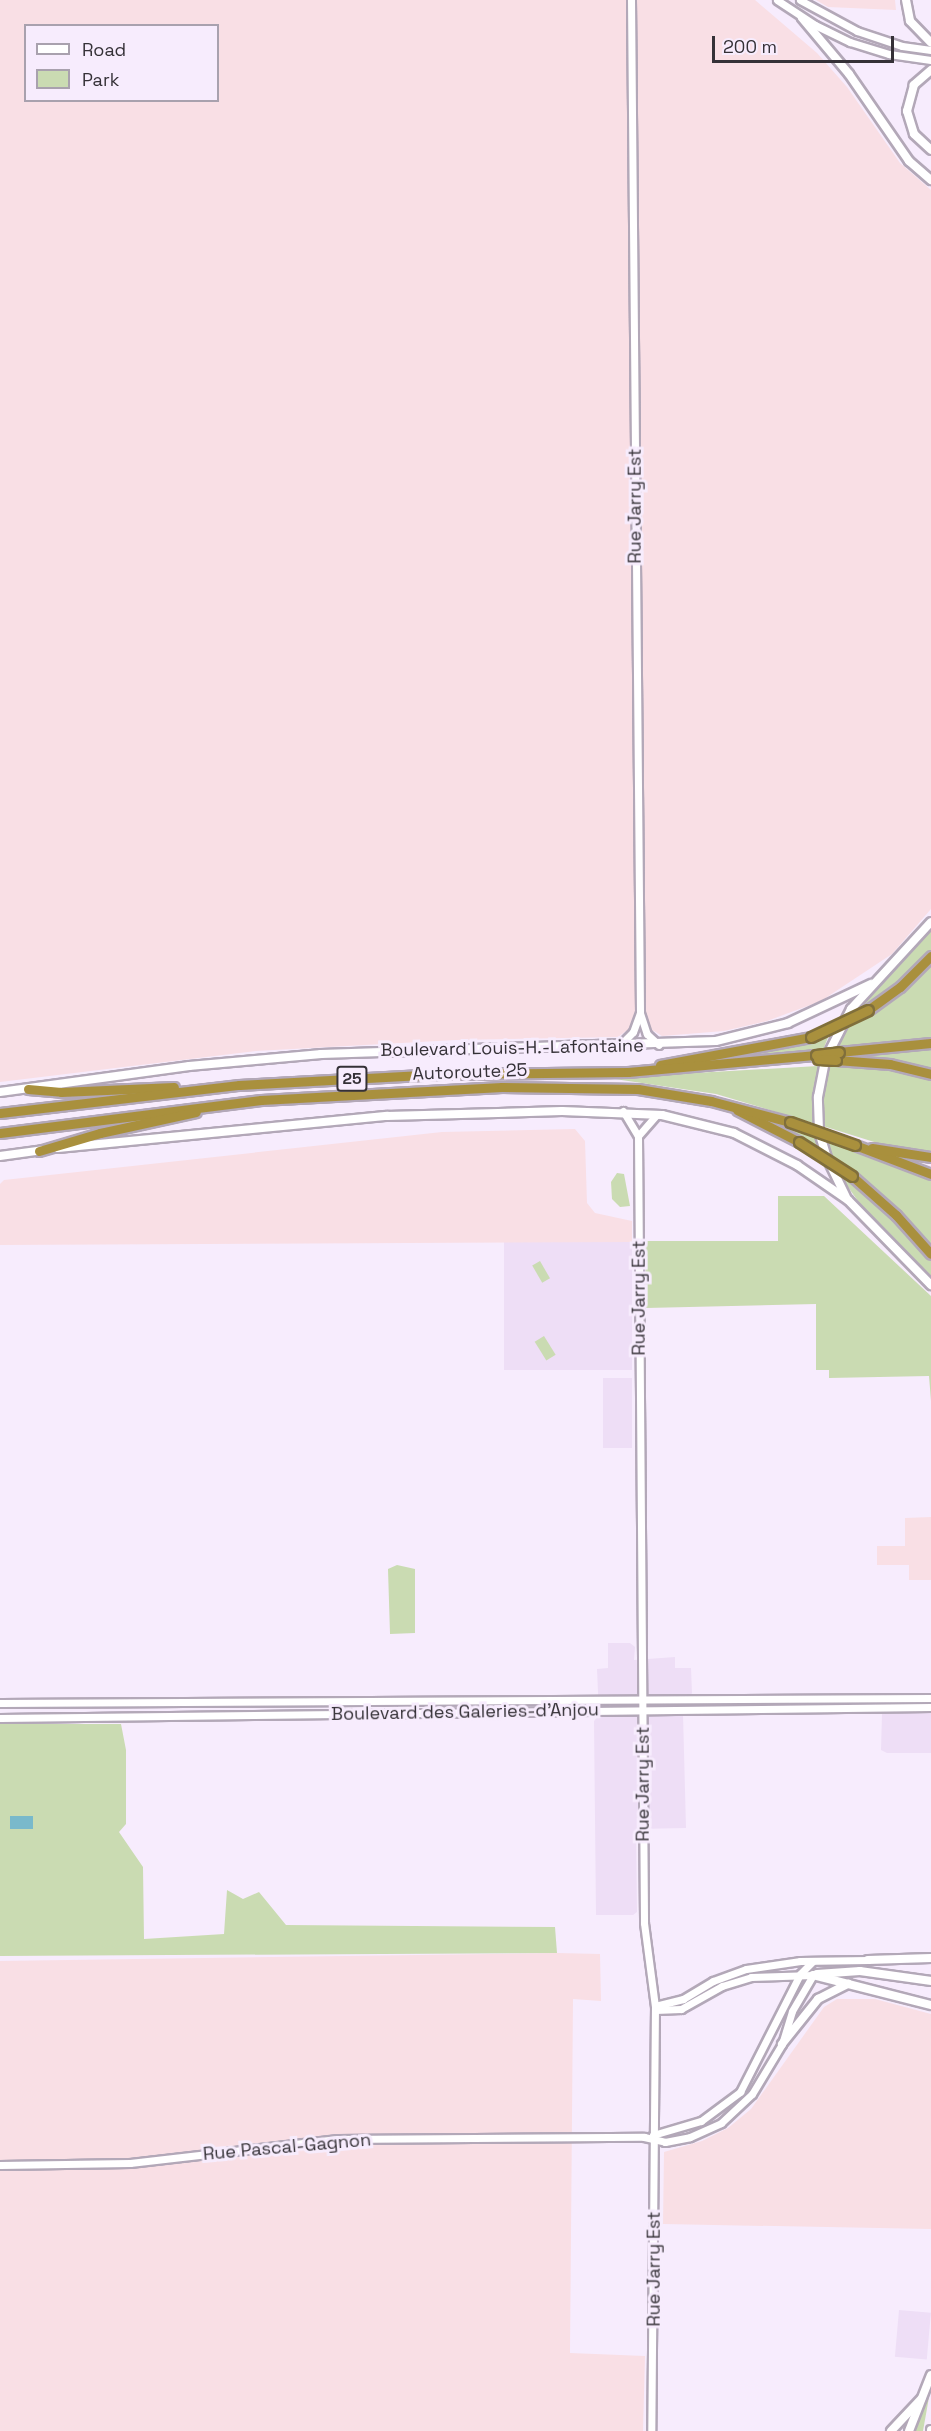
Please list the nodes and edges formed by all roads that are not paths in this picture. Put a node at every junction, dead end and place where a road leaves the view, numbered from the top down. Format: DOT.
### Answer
graph roads {
  1 [pos="631,0"];
  2 [pos="777,0"];
  3 [pos="800,0"];
  4 [pos="906,0"];
  5 [pos="802,18"];
  6 [pos="931,43"];
  7 [pos="931,50"];
  8 [pos="931,60"];
  9 [pos="931,70"];
  10 [pos="931,150"];
  11 [pos="931,180"];
  12 [pos="931,922"];
  13 [pos="931,956"];
  14 [pos="871,984"];
  15 [pos="640,1013"];
  16 [pos="931,1043"];
  17 [pos="620,1045"];
  18 [pos="659,1045"];
  19 [pos="838,1056"];
  20 [pos="613,1072"];
  21 [pos="931,1074"];
  22 [pos="207,1088"];
  23 [pos="28,1089"];
  24 [pos="0,1092"];
  25 [pos="230,1103"];
  26 [pos="728,1105"];
  27 [pos="623,1112"];
  28 [pos="0,1113"];
  29 [pos="657,1114"];
  30 [pos="0,1134"];
  31 [pos="638,1136"];
  32 [pos="855,1145"];
  33 [pos="39,1151"];
  34 [pos="0,1156"];
  35 [pos="931,1157"];
  36 [pos="931,1174"];
  37 [pos="848,1200"];
  38 [pos="931,1254"];
  39 [pos="931,1285"];
  40 [pos="931,1698"];
  41 [pos="642,1700"];
  42 [pos="0,1703"];
  43 [pos="16,1703"];
  44 [pos="931,1707"];
  45 [pos="643,1710"];
  46 [pos="0,1718"];
  47 [pos="17,1718"];
  48 [pos="931,1958"];
  49 [pos="868,1960"];
  50 [pos="813,1961"];
  51 [pos="800,1974"];
  52 [pos="813,1975"];
  53 [pos="931,1981"];
  54 [pos="849,1984"];
  55 [pos="931,2005"];
  56 [pos="655,2008"];
  57 [pos="782,2043"];
  58 [pos="652,2137"];
  59 [pos="0,2165"];
  60 [pos="931,2375"];
  61 [pos="922,2398"];
  62 [pos="651,2431"];
  63 [pos="891,2431"];
  64 [pos="909,2431"];
  1 -- 15 [label="street, Rue Jarry Est"];
  2 -- 5 [label="street"];
  3 -- 7 [label="street"];
  4 -- 6 [label="main road"];
  5 -- 8 [label="street"];
  5 -- 11 [label="main road"];
  9 -- 10 [label="main road"];
  12 -- 14 [label="main road"];
  13 -- 20 [label="highway, bridge"];
  14 -- 18 [label="main road, Boulevard Louis-H.-Lafontaine"];
  14 -- 37 [label="main road"];
  15 -- 17 [label="street, Rue Jarry Est"];
  15 -- 18 [label="street, Rue Jarry Est"];
  16 -- 19 [label="highway, Autoroute 25 / 25"];
  17 -- 18 [label="main road, Boulevard Louis-H.-Lafontaine"];
  17 -- 23 [label="main road, Boulevard Louis-H.-Lafontaine"];
  19 -- 20 [label="highway, Autoroute 25 / 25, bridge"];
  19 -- 21 [label="highway"];
  20 -- 22 [label="highway, Autoroute 25 / 25"];
  22 -- 23 [label="highway"];
  22 -- 28 [label="highway, Autoroute 25 / 25"];
  23 -- 24 [label="main road, Boulevard Louis-H.-Lafontaine"];
  25 -- 26 [label="highway, Autoroute 25 / 25"];
  25 -- 30 [label="highway, Autoroute 25 / 25"];
  25 -- 33 [label="highway"];
  26 -- 32 [label="highway, Autoroute 25 / 25, bridge"];
  26 -- 38 [label="highway, bridge"];
  27 -- 29 [label="main road"];
  27 -- 31 [label="street"];
  27 -- 33 [label="main road"];
  29 -- 31 [label="street"];
  29 -- 37 [label="main road"];
  31 -- 41 [label="street, Rue Jarry Est"];
  32 -- 35 [label="highway"];
  32 -- 36 [label="highway, Autoroute 25 / 25"];
  33 -- 34 [label="main road"];
  37 -- 39 [label="main road"];
  40 -- 41 [label="street, Boulevard des Galeries-d'Anjou"];
  41 -- 43 [label="street, Boulevard des Galeries-d'Anjou"];
  41 -- 45 [label="street, Rue Jarry Est"];
  42 -- 43 [label="street, Boulevard des Galeries-d'Anjou"];
  43 -- 47 [label="street"];
  44 -- 45 [label="street, Boulevard des Galeries-d'Anjou"];
  45 -- 47 [label="street, Boulevard des Galeries-d'Anjou"];
  45 -- 56 [label="street, Rue Jarry Est"];
  46 -- 47 [label="street, Boulevard des Galeries-d'Anjou"];
  48 -- 49 [label="main road"];
  49 -- 50 [label="street"];
  50 -- 51 [label="street, Rue Pascal-Gagnon"];
  50 -- 56 [label="street"];
  51 -- 52 [label="street"];
  51 -- 56 [label="street"];
  51 -- 58 [label="street, Rue Pascal-Gagnon"];
  52 -- 53 [label="main road"];
  52 -- 54 [label="main road"];
  52 -- 57 [label="street, Rue Pascal-Gagnon"];
  54 -- 55 [label="main road"];
  54 -- 57 [label="main road"];
  56 -- 58 [label="street, Rue Jarry Est"];
  57 -- 58 [label="street, Rue Pascal-Gagnon"];
  58 -- 59 [label="street, Rue Pascal-Gagnon"];
  58 -- 62 [label="street, Rue Jarry Est"];
  60 -- 61 [label="main road"];
  61 -- 63 [label="main road"];
  61 -- 64 [label="main road"];
}
